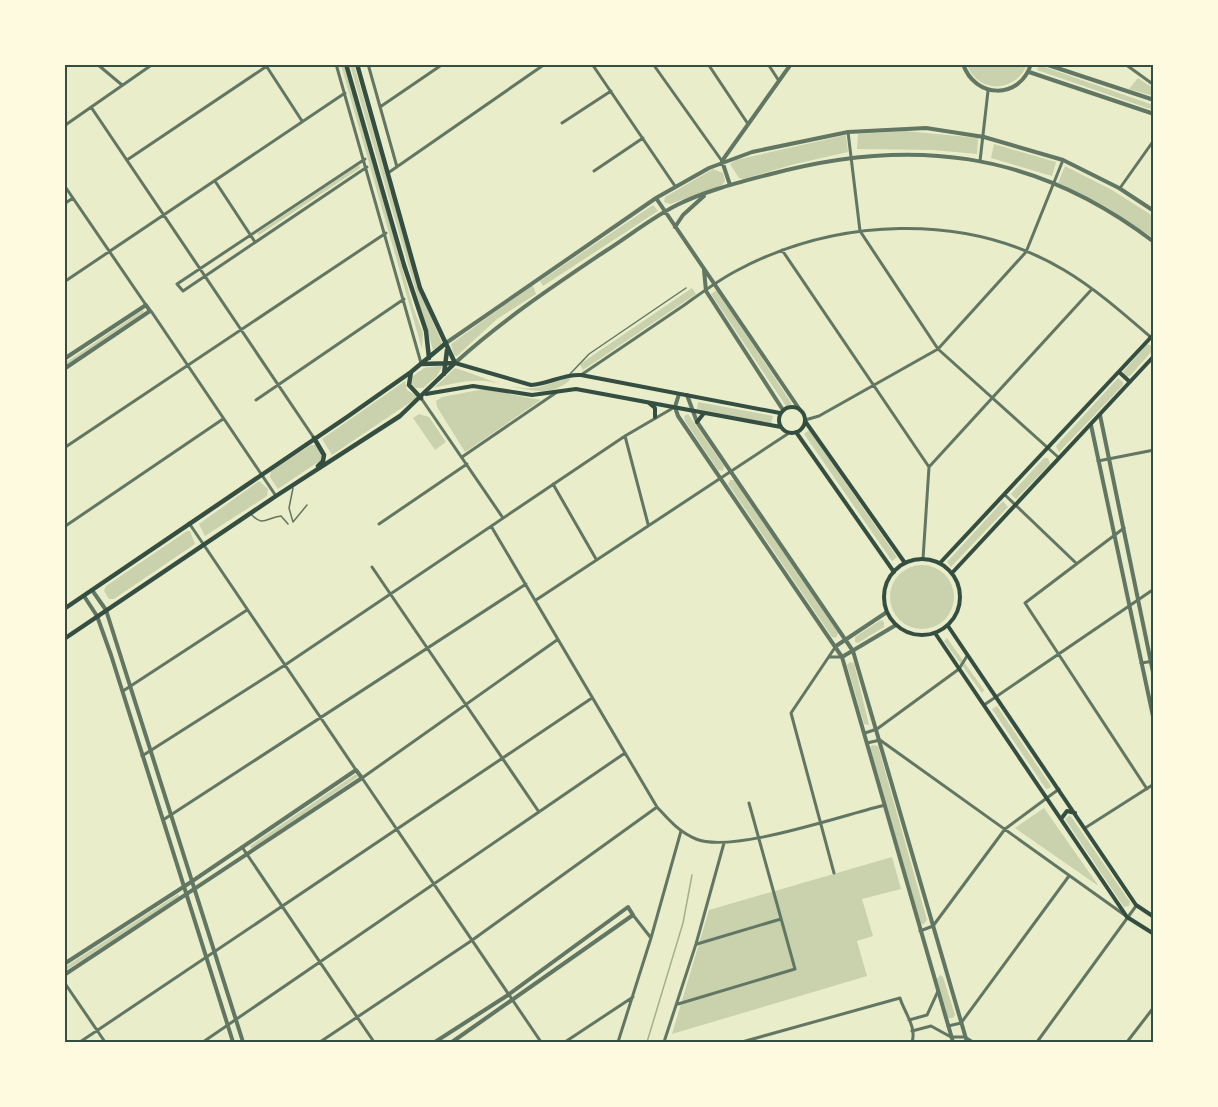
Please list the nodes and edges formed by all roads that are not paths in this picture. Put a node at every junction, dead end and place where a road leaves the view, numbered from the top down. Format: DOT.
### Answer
graph roads {
  1 [pos="97,64"];
  2 [pos="153,64"];
  3 [pos="336,64"];
  4 [pos="346,64"];
  5 [pos="357,64"];
  6 [pos="368,64"];
  7 [pos="443,64"];
  8 [pos="546,64"];
  9 [pos="592,64"];
  10 [pos="653,64"];
  11 [pos="708,64"];
  12 [pos="768,64"];
  13 [pos="963,64"];
  14 [pos="1031,64"];
  15 [pos="1045,64"];
  16 [pos="1125,64"];
  17 [pos="267,65"];
  18 [pos="791,65"];
  19 [pos="1029,72"];
  20 [pos="779,81"];
  21 [pos="122,85"];
  22 [pos="1154,85"];
  23 [pos="988,91"];
  24 [pos="611,92"];
  25 [pos="345,93"];
  26 [pos="1154,100"];
  27 [pos="91,107"];
  28 [pos="380,107"];
  29 [pos="1154,114"];
  30 [pos="302,121"];
  31 [pos="562,123"];
  32 [pos="748,124"];
  33 [pos="64,126"];
  34 [pos="848,132"];
  35 [pos="984,137"];
  36 [pos="643,138"];
  37 [pos="1154,140"];
  38 [pos="851,156"];
  39 [pos="365,159"];
  40 [pos="127,160"];
  41 [pos="980,160"];
  42 [pos="1063,160"];
  43 [pos="722,161"];
  44 [pos="367,167"];
  45 [pos="397,167"];
  46 [pos="594,171"];
  47 [pos="388,173"];
  48 [pos="215,181"];
  49 [pos="1054,183"];
  50 [pos="64,185"];
  51 [pos="730,185"];
  52 [pos="675,186"];
  53 [pos="1119,188"];
  54 [pos="706,194"];
  55 [pos="73,198"];
  56 [pos="656,198"];
  57 [pos="64,204"];
  58 [pos="1154,211"];
  59 [pos="665,212"];
  60 [pos="164,216"];
  61 [pos="675,228"];
  62 [pos="860,231"];
  63 [pos="386,233"];
  64 [pos="250,235"];
  65 [pos="255,242"];
  66 [pos="1154,242"];
  67 [pos="782,250"];
  68 [pos="110,252"];
  69 [pos="1026,252"];
  70 [pos="200,268"];
  71 [pos="704,269"];
  72 [pos="205,276"];
  73 [pos="64,282"];
  74 [pos="716,284"];
  75 [pos="686,288"];
  76 [pos="1092,289"];
  77 [pos="706,291"];
  78 [pos="404,299"];
  79 [pos="146,305"];
  80 [pos="150,311"];
  81 [pos="241,330"];
  82 [pos="1152,337"];
  83 [pos="446,345"];
  84 [pos="938,349"];
  85 [pos="1154,356"];
  86 [pos="429,358"];
  87 [pos="64,359"];
  88 [pos="446,362"];
  89 [pos="455,363"];
  90 [pos="421,364"];
  91 [pos="187,365"];
  92 [pos="64,369"];
  93 [pos="411,372"];
  94 [pos="1119,372"];
  95 [pos="444,374"];
  96 [pos="570,374"];
  97 [pos="581,375"];
  98 [pos="1130,382"];
  99 [pos="278,384"];
  100 [pos="873,386"];
  101 [pos="557,392"];
  102 [pos="679,394"];
  103 [pos="687,395"];
  104 [pos="424,396"];
  105 [pos="994,399"];
  106 [pos="256,400"];
  107 [pos="649,402"];
  108 [pos="675,407"];
  109 [pos="690,410"];
  110 [pos="800,410"];
  111 [pos="782,412"];
  112 [pos="704,413"];
  113 [pos="1100,416"];
  114 [pos="655,417"];
  115 [pos="223,419"];
  116 [pos="805,420"];
  117 [pos="697,422"];
  118 [pos="1091,425"];
  119 [pos="781,427"];
  120 [pos="796,432"];
  121 [pos="789,433"];
  122 [pos="625,436"];
  123 [pos="314,438"];
  124 [pos="64,447"];
  125 [pos="1049,449"];
  126 [pos="1154,450"];
  127 [pos="462,457"];
  128 [pos="1058,457"];
  129 [pos="1109,459"];
  130 [pos="1098,461"];
  131 [pos="467,464"];
  132 [pos="929,467"];
  133 [pos="732,471"];
  134 [pos="313,472"];
  135 [pos="261,473"];
  136 [pos="720,479"];
  137 [pos="553,484"];
  138 [pos="294,485"];
  139 [pos="1005,495"];
  140 [pos="276,496"];
  141 [pos="307,505"];
  142 [pos="1015,505"];
  143 [pos="250,514"];
  144 [pos="503,518"];
  145 [pos="189,523"];
  146 [pos="288,524"];
  147 [pos="379,524"];
  148 [pos="648,525"];
  149 [pos="491,526"];
  150 [pos="64,527"];
  151 [pos="1124,528"];
  152 [pos="1113,535"];
  153 [pos="204,545"];
  154 [pos="596,559"];
  155 [pos="923,559"];
  156 [pos="905,563"];
  157 [pos="940,563"];
  158 [pos="1076,563"];
  159 [pos="372,567"];
  160 [pos="894,572"];
  161 [pos="952,573"];
  162 [pos="526,584"];
  163 [pos="1154,589"];
  164 [pos="92,590"];
  165 [pos="391,594"];
  166 [pos="84,596"];
  167 [pos="536,600"];
  168 [pos="1139,600"];
  169 [pos="1129,606"];
  170 [pos="64,609"];
  171 [pos="106,610"];
  172 [pos="247,610"];
  173 [pos="887,612"];
  174 [pos="97,616"];
  175 [pos="896,625"];
  176 [pos="948,626"];
  177 [pos="935,633"];
  178 [pos="847,638"];
  179 [pos="64,639"];
  180 [pos="558,639"];
  181 [pos="836,646"];
  182 [pos="427,648"];
  183 [pos="853,651"];
  184 [pos="1059,653"];
  185 [pos="968,655"];
  186 [pos="830,657"];
  187 [pos="842,657"];
  188 [pos="1152,661"];
  189 [pos="1141,663"];
  190 [pos="285,665"];
  191 [pos="959,669"];
  192 [pos="1154,677"];
  193 [pos="130,688"];
  194 [pos="122,692"];
  195 [pos="996,696"];
  196 [pos="592,698"];
  197 [pos="465,705"];
  198 [pos="984,705"];
  199 [pos="320,717"];
  200 [pos="1154,721"];
  201 [pos="877,729"];
  202 [pos="865,733"];
  203 [pos="880,740"];
  204 [pos="867,743"];
  205 [pos="150,753"];
  206 [pos="625,753"];
  207 [pos="142,756"];
  208 [pos="502,758"];
  209 [pos="356,770"];
  210 [pos="362,778"];
  211 [pos="1154,784"];
  212 [pos="1059,789"];
  213 [pos="1147,789"];
  214 [pos="1046,798"];
  215 [pos="749,803"];
  216 [pos="885,805"];
  217 [pos="657,807"];
  218 [pos="539,813"];
  219 [pos="1076,814"];
  220 [pos="171,816"];
  221 [pos="1061,819"];
  222 [pos="163,821"];
  223 [pos="819,822"];
  224 [pos="1085,828"];
  225 [pos="1005,829"];
  226 [pos="395,830"];
  227 [pos="681,831"];
  228 [pos="759,837"];
  229 [pos="724,843"];
  230 [pos="242,847"];
  231 [pos="248,855"];
  232 [pos="834,873"];
  233 [pos="1069,876"];
  234 [pos="191,882"];
  235 [pos="433,886"];
  236 [pos="183,887"];
  237 [pos="194,891"];
  238 [pos="186,896"];
  239 [pos="1136,905"];
  240 [pos="283,906"];
  241 [pos="633,915"];
  242 [pos="1127,917"];
  243 [pos="1154,917"];
  244 [pos="781,919"];
  245 [pos="933,926"];
  246 [pos="920,931"];
  247 [pos="1154,934"];
  248 [pos="651,938"];
  249 [pos="471,941"];
  250 [pos="696,944"];
  251 [pos="214,954"];
  252 [pos="206,960"];
  253 [pos="321,962"];
  254 [pos="64,964"];
  255 [pos="64,975"];
  256 [pos="64,982"];
  257 [pos="938,991"];
  258 [pos="507,994"];
  259 [pos="634,996"];
  260 [pos="512,1002"];
  261 [pos="678,1004"];
  262 [pos="1154,1007"];
  263 [pos="357,1018"];
  264 [pos="909,1020"];
  265 [pos="236,1022"];
  266 [pos="961,1023"];
  267 [pos="948,1026"];
  268 [pos="228,1027"];
  269 [pos="97,1031"];
  270 [pos="912,1031"];
  271 [pos="951,1036"];
  272 [pos="965,1037"];
  273 [pos="752,1041"];
  274 [pos="80,1042"];
  275 [pos="105,1042"];
  276 [pos="203,1042"];
  277 [pos="233,1042"];
  278 [pos="243,1042"];
  279 [pos="320,1042"];
  280 [pos="374,1042"];
  281 [pos="435,1042"];
  282 [pos="452,1042"];
  283 [pos="541,1042"];
  284 [pos="566,1042"];
  285 [pos="618,1042"];
  286 [pos="664,1042"];
  287 [pos="742,1042"];
  288 [pos="912,1042"];
  289 [pos="953,1042"];
  290 [pos="967,1042"];
  291 [pos="973,1042"];
  292 [pos="1037,1042"];
  293 [pos="1127,1042"];
  1 -- 21 [label="street"];
  2 -- 21 [label="street"];
  3 -- 25 [label="street"];
  4 -- 86 [label="main road"];
  5 -- 47 [label="main road"];
  6 -- 28 [label="street"];
  7 -- 28 [label="street"];
  8 -- 45 [label="street"];
  9 -- 24 [label="street"];
  10 -- 43 [label="street"];
  11 -- 32 [label="street"];
  12 -- 20 [label="street"];
  13 -- 23 [label="street"];
  14 -- 19 [label="street"];
  15 -- 26 [label="street"];
  16 -- 22 [label="street"];
  17 -- 30 [label="street"];
  17 -- 40 [label="street"];
  18 -- 20 [label="street"];
  19 -- 23 [label="street"];
  19 -- 29 [label="street"];
  20 -- 32 [label="street"];
  21 -- 27 [label="street"];
  23 -- 35 [label="street"];
  24 -- 31 [label="street"];
  24 -- 36 [label="street"];
  25 -- 30 [label="street"];
  25 -- 39 [label="street"];
  27 -- 33 [label="street"];
  27 -- 40 [label="street"];
  28 -- 45 [label="street"];
  30 -- 48 [label="street"];
  32 -- 43 [label="street"];
  34 -- 35 [label="street"];
  34 -- 38 [label="street"];
  34 -- 43 [label="street"];
  35 -- 41 [label="street"];
  35 -- 42 [label="street"];
  36 -- 46 [label="street"];
  36 -- 52 [label="street"];
  37 -- 53 [label="street"];
  38 -- 41 [label="street"];
  38 -- 51 [label="street"];
  38 -- 62 [label="street"];
  39 -- 44 [label="street"];
  39 -- 64 [label="street"];
  40 -- 60 [label="street"];
  41 -- 49 [label="street"];
  42 -- 49 [label="street"];
  42 -- 53 [label="street"];
  43 -- 51 [label="street"];
  43 -- 52 [label="street"];
  44 -- 63 [label="street"];
  44 -- 65 [label="street"];
  45 -- 47 [label="street"];
  47 -- 83 [label="main road"];
  48 -- 60 [label="street"];
  48 -- 64 [label="street"];
  49 -- 66 [label="street"];
  49 -- 69 [label="street"];
  50 -- 55 [label="street"];
  51 -- 54 [label="street"];
  52 -- 56 [label="street"];
  53 -- 58 [label="street"];
  54 -- 59 [label="street"];
  54 -- 61 [label="street"];
  55 -- 57 [label="street"];
  55 -- 68 [label="street"];
  56 -- 59 [label="street"];
  56 -- 83 [label="street"];
  59 -- 61 [label="street"];
  59 -- 89 [label="street"];
  60 -- 68 [label="street"];
  60 -- 70 [label="street"];
  61 -- 71 [label="street"];
  62 -- 67 [label="street"];
  62 -- 69 [label="street"];
  62 -- 84 [label="street"];
  63 -- 78 [label="street"];
  63 -- 81 [label="street"];
  64 -- 65 [label="street"];
  64 -- 70 [label="street"];
  65 -- 72 [label="street"];
  67 -- 74 [label="street"];
  67 -- 100 [label="street"];
  68 -- 73 [label="street"];
  68 -- 79 [label="street"];
  69 -- 76 [label="street"];
  69 -- 84 [label="street"];
  70 -- 72 [label="street"];
  70 -- 72 [label="street"];
  71 -- 74 [label="street"];
  71 -- 77 [label="street"];
  72 -- 81 [label="street"];
  74 -- 77 [label="street"];
  74 -- 110 [label="street"];
  75 -- 96 [label="lane"];
  76 -- 82 [label="street"];
  76 -- 105 [label="street"];
  77 -- 97 [label="street"];
  77 -- 111 [label="street"];
  78 -- 90 [label="street"];
  78 -- 99 [label="street"];
  79 -- 80 [label="street"];
  79 -- 87 [label="street"];
  80 -- 91 [label="street"];
  80 -- 92 [label="street"];
  81 -- 91 [label="street"];
  81 -- 99 [label="street"];
  82 -- 94 [label="main road"];
  83 -- 86 [label="main road"];
  83 -- 88 [label="main road"];
  83 -- 89 [label="main road"];
  84 -- 100 [label="street"];
  84 -- 105 [label="street"];
  85 -- 98 [label="main road"];
  86 -- 90 [label="main road"];
  88 -- 89 [label="main road"];
  88 -- 90 [label="main road"];
  88 -- 95 [label="main road"];
  89 -- 95 [label="main road"];
  89 -- 96 [label="main road"];
  90 -- 93 [label="main road"];
  91 -- 115 [label="street"];
  91 -- 124 [label="street"];
  93 -- 104 [label="main road"];
  93 -- 123 [label="main road"];
  94 -- 98 [label="main road"];
  94 -- 125 [label="main road"];
  95 -- 104 [label="main road"];
  96 -- 97 [label="main road"];
  97 -- 102 [label="main road"];
  98 -- 113 [label="main road"];
  99 -- 106 [label="street"];
  99 -- 123 [label="street"];
  100 -- 116 [label="street"];
  100 -- 132 [label="street"];
  101 -- 104 [label="main road"];
  101 -- 107 [label="main road"];
  101 -- 127 [label="street"];
  102 -- 103 [label="main road"];
  102 -- 108 [label="street"];
  103 -- 109 [label="street"];
  103 -- 111 [label="main road"];
  104 -- 127 [label="street"];
  104 -- 134 [label="main road"];
  105 -- 125 [label="street"];
  105 -- 132 [label="street"];
  107 -- 108 [label="main road"];
  107 -- 114 [label="main road"];
  108 -- 109 [label="main road"];
  108 -- 114 [label="street"];
  108 -- 136 [label="street"];
  109 -- 112 [label="main road"];
  109 -- 117 [label="street"];
  110 -- 111 [label="main road"];
  110 -- 116 [label="main road"];
  111 -- 119 [label="main road"];
  112 -- 117 [label="main road"];
  112 -- 119 [label="main road"];
  113 -- 118 [label="main road"];
  113 -- 129 [label="street"];
  114 -- 122 [label="street"];
  115 -- 135 [label="street"];
  115 -- 150 [label="street"];
  116 -- 120 [label="main road"];
  116 -- 156 [label="main road"];
  117 -- 133 [label="street"];
  118 -- 128 [label="main road"];
  118 -- 130 [label="street"];
  119 -- 121 [label="main road"];
  120 -- 121 [label="main road"];
  120 -- 160 [label="main road"];
  121 -- 133 [label="street"];
  122 -- 137 [label="street"];
  122 -- 148 [label="street"];
  123 -- 134 [label="main road"];
  123 -- 135 [label="main road"];
  125 -- 128 [label="street"];
  125 -- 139 [label="main road"];
  126 -- 129 [label="street"];
  127 -- 131 [label="street"];
  128 -- 142 [label="main road"];
  129 -- 130 [label="street"];
  129 -- 151 [label="street"];
  130 -- 152 [label="street"];
  131 -- 144 [label="street"];
  131 -- 147 [label="street"];
  132 -- 155 [label="street"];
  133 -- 136 [label="street"];
  133 -- 178 [label="street"];
  134 -- 138 [label="main road"];
  135 -- 140 [label="street"];
  135 -- 145 [label="main road"];
  136 -- 148 [label="street"];
  136 -- 181 [label="street"];
  137 -- 144 [label="street"];
  137 -- 154 [label="street"];
  138 -- 140 [label="main road"];
  138 -- 141 [label="lane"];
  139 -- 142 [label="street"];
  139 -- 157 [label="main road"];
  140 -- 143 [label="main road"];
  142 -- 158 [label="street"];
  142 -- 161 [label="main road"];
  143 -- 146 [label="lane"];
  143 -- 153 [label="main road"];
  144 -- 149 [label="street"];
  145 -- 153 [label="street"];
  145 -- 164 [label="main road"];
  148 -- 154 [label="street"];
  149 -- 162 [label="street"];
  149 -- 165 [label="street"];
  151 -- 152 [label="street"];
  151 -- 168 [label="street"];
  152 -- 158 [label="street"];
  152 -- 169 [label="street"];
  153 -- 171 [label="main road"];
  153 -- 172 [label="street"];
  154 -- 167 [label="street"];
  155 -- 156 [label="main road"];
  155 -- 157 [label="main road"];
  156 -- 160 [label="main road"];
  157 -- 161 [label="main road"];
  158 -- 184 [label="street"];
  159 -- 165 [label="street"];
  160 -- 173 [label="main road"];
  161 -- 176 [label="main road"];
  162 -- 167 [label="street"];
  162 -- 182 [label="street"];
  163 -- 168 [label="street"];
  164 -- 166 [label="main road"];
  164 -- 171 [label="street"];
  165 -- 182 [label="street"];
  165 -- 190 [label="street"];
  166 -- 170 [label="main road"];
  166 -- 174 [label="street"];
  167 -- 180 [label="street"];
  168 -- 169 [label="street"];
  168 -- 188 [label="street"];
  169 -- 184 [label="street"];
  169 -- 189 [label="street"];
  171 -- 174 [label="main road"];
  171 -- 193 [label="street"];
  172 -- 190 [label="street"];
  172 -- 193 [label="street"];
  173 -- 175 [label="main road"];
  173 -- 178 [label="street"];
  174 -- 179 [label="main road"];
  174 -- 194 [label="street"];
  175 -- 177 [label="main road"];
  175 -- 183 [label="street"];
  176 -- 177 [label="main road"];
  176 -- 185 [label="main road"];
  177 -- 191 [label="main road"];
  178 -- 181 [label="street"];
  178 -- 183 [label="street"];
  180 -- 196 [label="street"];
  180 -- 197 [label="street"];
  181 -- 186 [label="street"];
  181 -- 187 [label="street"];
  182 -- 197 [label="street"];
  182 -- 199 [label="street"];
  183 -- 187 [label="street"];
  183 -- 201 [label="street"];
  184 -- 195 [label="street"];
  184 -- 213 [label="street"];
  185 -- 191 [label="street"];
  185 -- 195 [label="main road"];
  186 -- 187 [label="street"];
  186 -- 223 [label="street"];
  187 -- 202 [label="street"];
  188 -- 189 [label="street"];
  188 -- 192 [label="street"];
  189 -- 200 [label="street"];
  190 -- 199 [label="street"];
  190 -- 205 [label="street"];
  191 -- 198 [label="main road"];
  191 -- 201 [label="street"];
  193 -- 194 [label="street"];
  193 -- 205 [label="street"];
  194 -- 207 [label="street"];
  195 -- 198 [label="street"];
  195 -- 212 [label="main road"];
  196 -- 206 [label="street"];
  196 -- 208 [label="street"];
  197 -- 208 [label="street"];
  197 -- 210 [label="street"];
  198 -- 214 [label="main road"];
  199 -- 209 [label="street"];
  199 -- 220 [label="street"];
  201 -- 202 [label="street"];
  201 -- 203 [label="street"];
  202 -- 204 [label="street"];
  203 -- 204 [label="street"];
  203 -- 225 [label="street"];
  203 -- 245 [label="street"];
  204 -- 216 [label="street"];
  205 -- 207 [label="street"];
  205 -- 220 [label="street"];
  206 -- 217 [label="street"];
  206 -- 218 [label="street"];
  207 -- 222 [label="street"];
  208 -- 218 [label="street"];
  208 -- 226 [label="street"];
  209 -- 210 [label="street"];
  209 -- 230 [label="street"];
  210 -- 226 [label="street"];
  210 -- 231 [label="street"];
  211 -- 213 [label="street"];
  212 -- 214 [label="street"];
  212 -- 219 [label="main road"];
  213 -- 224 [label="street"];
  214 -- 221 [label="main road"];
  214 -- 225 [label="street"];
  215 -- 228 [label="street"];
  216 -- 223 [label="street"];
  216 -- 246 [label="street"];
  217 -- 227 [label="street"];
  217 -- 249 [label="street"];
  218 -- 235 [label="street"];
  219 -- 221 [label="main road"];
  219 -- 224 [label="main road"];
  220 -- 222 [label="street"];
  220 -- 234 [label="street"];
  221 -- 242 [label="main road"];
  222 -- 236 [label="street"];
  223 -- 228 [label="street"];
  223 -- 232 [label="street"];
  224 -- 239 [label="main road"];
  225 -- 233 [label="street"];
  225 -- 245 [label="street"];
  226 -- 235 [label="street"];
  226 -- 240 [label="street"];
  227 -- 229 [label="street"];
  227 -- 248 [label="street"];
  228 -- 229 [label="street"];
  228 -- 244 [label="street"];
  229 -- 250 [label="street"];
  230 -- 231 [label="street"];
  230 -- 234 [label="street"];
  231 -- 237 [label="street"];
  231 -- 240 [label="street"];
  233 -- 242 [label="street"];
  233 -- 266 [label="street"];
  234 -- 236 [label="street"];
  234 -- 237 [label="street"];
  235 -- 249 [label="street"];
  235 -- 253 [label="street"];
  236 -- 238 [label="street"];
  236 -- 254 [label="street"];
  237 -- 238 [label="street"];
  237 -- 251 [label="street"];
  238 -- 252 [label="street"];
  238 -- 255 [label="street"];
  239 -- 242 [label="street"];
  239 -- 243 [label="main road"];
  240 -- 251 [label="street"];
  240 -- 253 [label="street"];
  241 -- 248 [label="street"];
  241 -- 258 [label="street"];
  241 -- 260 [label="street"];
  242 -- 247 [label="main road"];
  242 -- 292 [label="street"];
  244 -- 250 [label="street"];
  244 -- 261 [label="street"];
  245 -- 246 [label="street"];
  245 -- 266 [label="street"];
  246 -- 257 [label="street"];
  248 -- 259 [label="street"];
  249 -- 258 [label="street"];
  249 -- 263 [label="street"];
  250 -- 261 [label="street"];
  251 -- 252 [label="street"];
  251 -- 265 [label="street"];
  252 -- 268 [label="street"];
  252 -- 269 [label="street"];
  253 -- 263 [label="street"];
  253 -- 265 [label="street"];
  256 -- 269 [label="street"];
  257 -- 264 [label="street"];
  257 -- 267 [label="street"];
  258 -- 260 [label="street"];
  258 -- 281 [label="street"];
  259 -- 284 [label="street"];
  259 -- 285 [label="street"];
  260 -- 282 [label="street"];
  260 -- 283 [label="street"];
  261 -- 286 [label="street"];
  262 -- 293 [label="street"];
  263 -- 279 [label="street"];
  263 -- 280 [label="street"];
  264 -- 270 [label="street"];
  264 -- 273 [label="street"];
  265 -- 268 [label="street"];
  265 -- 278 [label="street"];
  266 -- 267 [label="street"];
  266 -- 272 [label="street"];
  267 -- 271 [label="street"];
  268 -- 276 [label="street"];
  268 -- 277 [label="street"];
  269 -- 274 [label="street"];
  269 -- 275 [label="street"];
  270 -- 271 [label="street"];
  270 -- 288 [label="street"];
  271 -- 272 [label="street"];
  271 -- 289 [label="street"];
  272 -- 290 [label="street"];
  272 -- 291 [label="street"];
  273 -- 287 [label="street"];
}
